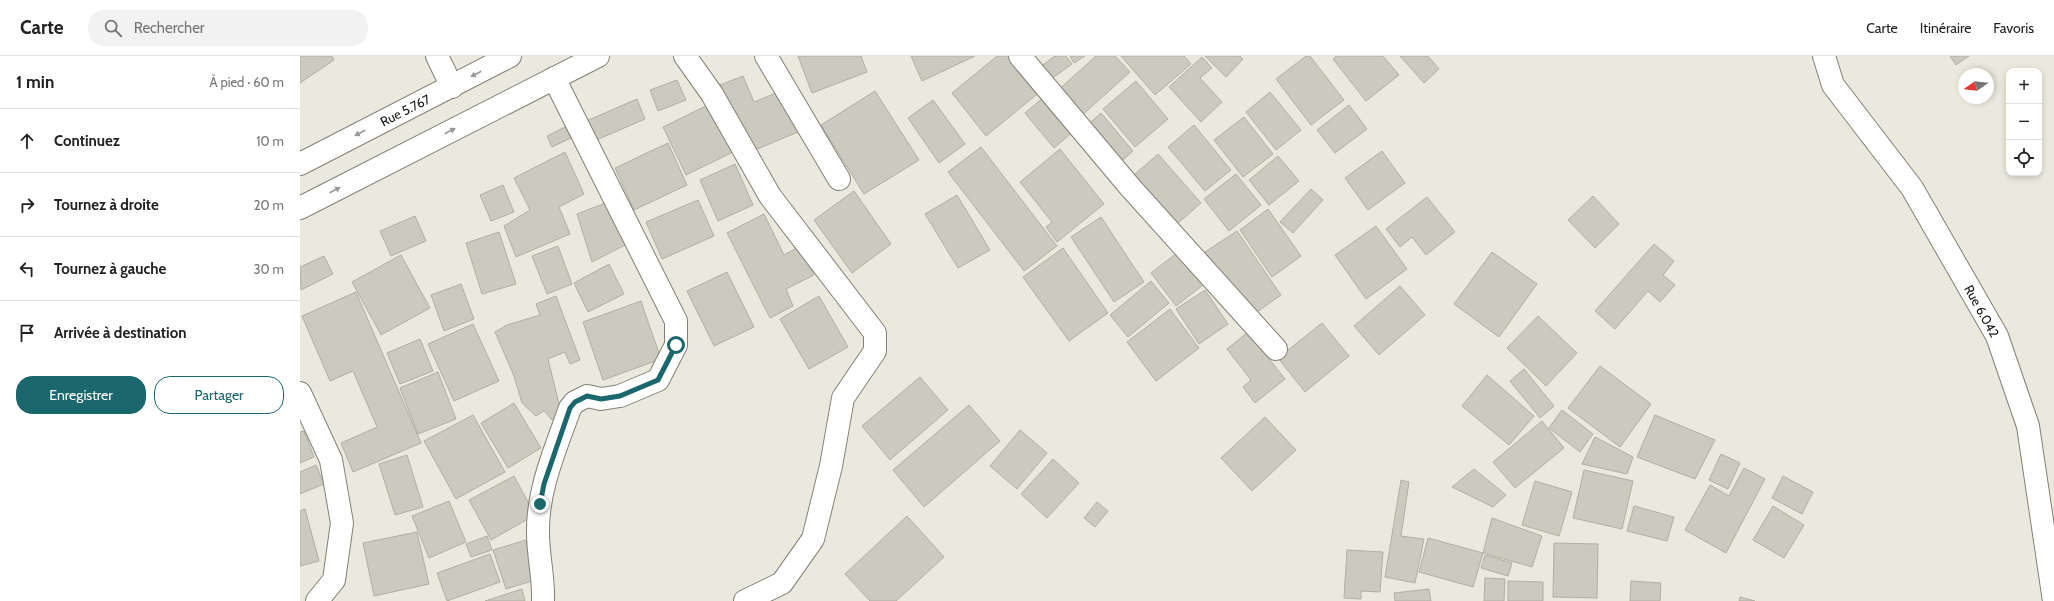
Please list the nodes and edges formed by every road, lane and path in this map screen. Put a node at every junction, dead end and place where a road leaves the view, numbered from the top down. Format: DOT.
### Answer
graph roads {
  1 [pos="437,56"];
  2 [pos="510,56"];
  3 [pos="598,56"];
  4 [pos="685,56"];
  5 [pos="766,56"];
  6 [pos="1020,56"];
  7 [pos="1824,56"];
  8 [pos="554,78"];
  9 [pos="452,87"];
  10 [pos="300,164"];
  11 [pos="839,179"];
  12 [pos="300,208"];
  13 [pos="1276,349"];
  14 [pos="300,393"];
  15 [pos="317,601"];
  16 [pos="543,601"];
  17 [pos="745,601"];
  18 [pos="2054,601"];
  1 -- 9 [label="main road"];
  2 -- 9 [label="main road, Rue 5.767, one-way"];
  3 -- 8 [label="main road"];
  4 -- 17 [label="main road"];
  5 -- 11 [label="main road"];
  6 -- 13 [label="main road"];
  7 -- 18 [label="main road, Rue 6.042"];
  12 -- 8 [label="main road, one-way"];
  8 -- 16 [label="main road"];
  9 -- 10 [label="main road, Rue 5.767, one-way"];
  14 -- 15 [label="main road"];
}
